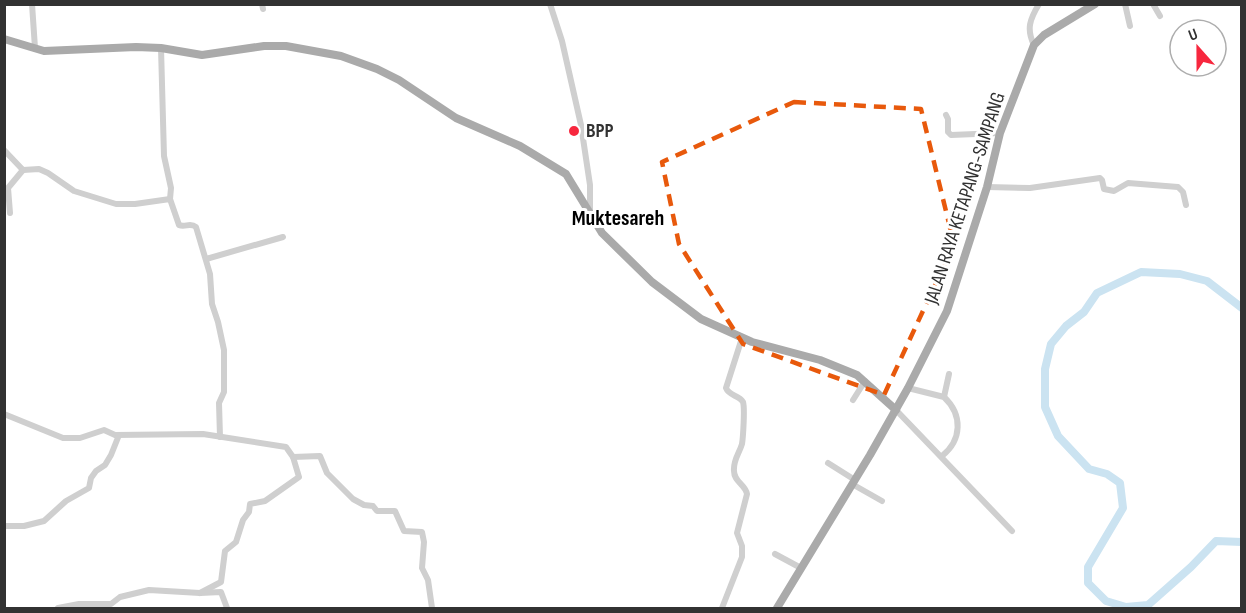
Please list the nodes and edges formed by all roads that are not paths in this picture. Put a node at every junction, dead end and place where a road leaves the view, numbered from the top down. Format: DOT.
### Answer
graph roads {
  1 [pos="32,4"];
  2 [pos="550,4"];
  3 [pos="1039,4"];
  4 [pos="1095,4"];
  5 [pos="1125,4"];
  6 [pos="1153,4"];
  7 [pos="1160,16"];
  8 [pos="1130,26"];
  9 [pos="4,39"];
  10 [pos="1034,45"];
  11 [pos="35,48"];
  12 [pos="161,48"];
  13 [pos="945,115"];
  14 [pos="1000,133"];
  15 [pos="4,150"];
  16 [pos="23,170"];
  17 [pos="987,187"];
  18 [pos="170,199"];
  19 [pos="1186,205"];
  20 [pos="590,211"];
  21 [pos="10,213"];
  22 [pos="283,237"];
  23 [pos="206,259"];
  24 [pos="742,338"];
  25 [pos="949,374"];
  26 [pos="865,381"];
  27 [pos="908,388"];
  28 [pos="944,397"];
  29 [pos="853,400"];
  30 [pos="896,410"];
  31 [pos="4,414"];
  32 [pos="119,435"];
  33 [pos="220,437"];
  34 [pos="942,456"];
  35 [pos="293,457"];
  36 [pos="828,463"];
  37 [pos="853,482"];
  38 [pos="882,501"];
  39 [pos="5,526"];
  40 [pos="1012,531"];
  41 [pos="775,554"];
  42 [pos="801,568"];
  43 [pos="200,593"];
  44 [pos="58,609"];
  45 [pos="227,609"];
  46 [pos="432,609"];
  47 [pos="722,609"];
  48 [pos="777,609"];
  1 -- 11 [label="street"];
  2 -- 20 [label="street"];
  3 -- 10 [label="street"];
  4 -- 10 [label="main road, JALAN RAYA KETAPANG-SAMPANG"];
  5 -- 8 [label="street"];
  6 -- 7 [label="street"];
  9 -- 11 [label="main road"];
  10 -- 14 [label="main road, JALAN RAYA KETAPANG-SAMPANG"];
  11 -- 12 [label="main road"];
  12 -- 18 [label="street"];
  12 -- 20 [label="main road"];
  13 -- 14 [label="street"];
  14 -- 17 [label="main road, JALAN RAYA KETAPANG-SAMPANG"];
  15 -- 16 [label="street"];
  16 -- 18 [label="street"];
  16 -- 21 [label="street"];
  17 -- 19 [label="street"];
  17 -- 27 [label="main road, JALAN RAYA KETAPANG-SAMPANG"];
  18 -- 23 [label="street"];
  20 -- 24 [label="main road"];
  22 -- 23 [label="street"];
  23 -- 33 [label="street"];
  24 -- 26 [label="main road"];
  24 -- 47 [label="street"];
  25 -- 28 [label="street"];
  26 -- 29 [label="street"];
  26 -- 30 [label="main road"];
  27 -- 28 [label="street"];
  27 -- 30 [label="main road, JALAN RAYA KETAPANG-SAMPANG"];
  28 -- 34 [label="street"];
  30 -- 34 [label="street"];
  30 -- 37 [label="main road, JALAN RAYA KETAPANG-SAMPANG"];
  31 -- 32 [label="street"];
  32 -- 33 [label="street"];
  32 -- 39 [label="street"];
  33 -- 35 [label="street"];
  34 -- 40 [label="street"];
  35 -- 43 [label="street"];
  35 -- 46 [label="street"];
  36 -- 37 [label="street"];
  37 -- 38 [label="street"];
  37 -- 42 [label="main road, JALAN RAYA KETAPANG-SAMPANG"];
  41 -- 42 [label="street"];
  42 -- 48 [label="main road, JALAN RAYA KETAPANG-SAMPANG"];
  43 -- 44 [label="street"];
  43 -- 45 [label="street"];
}
